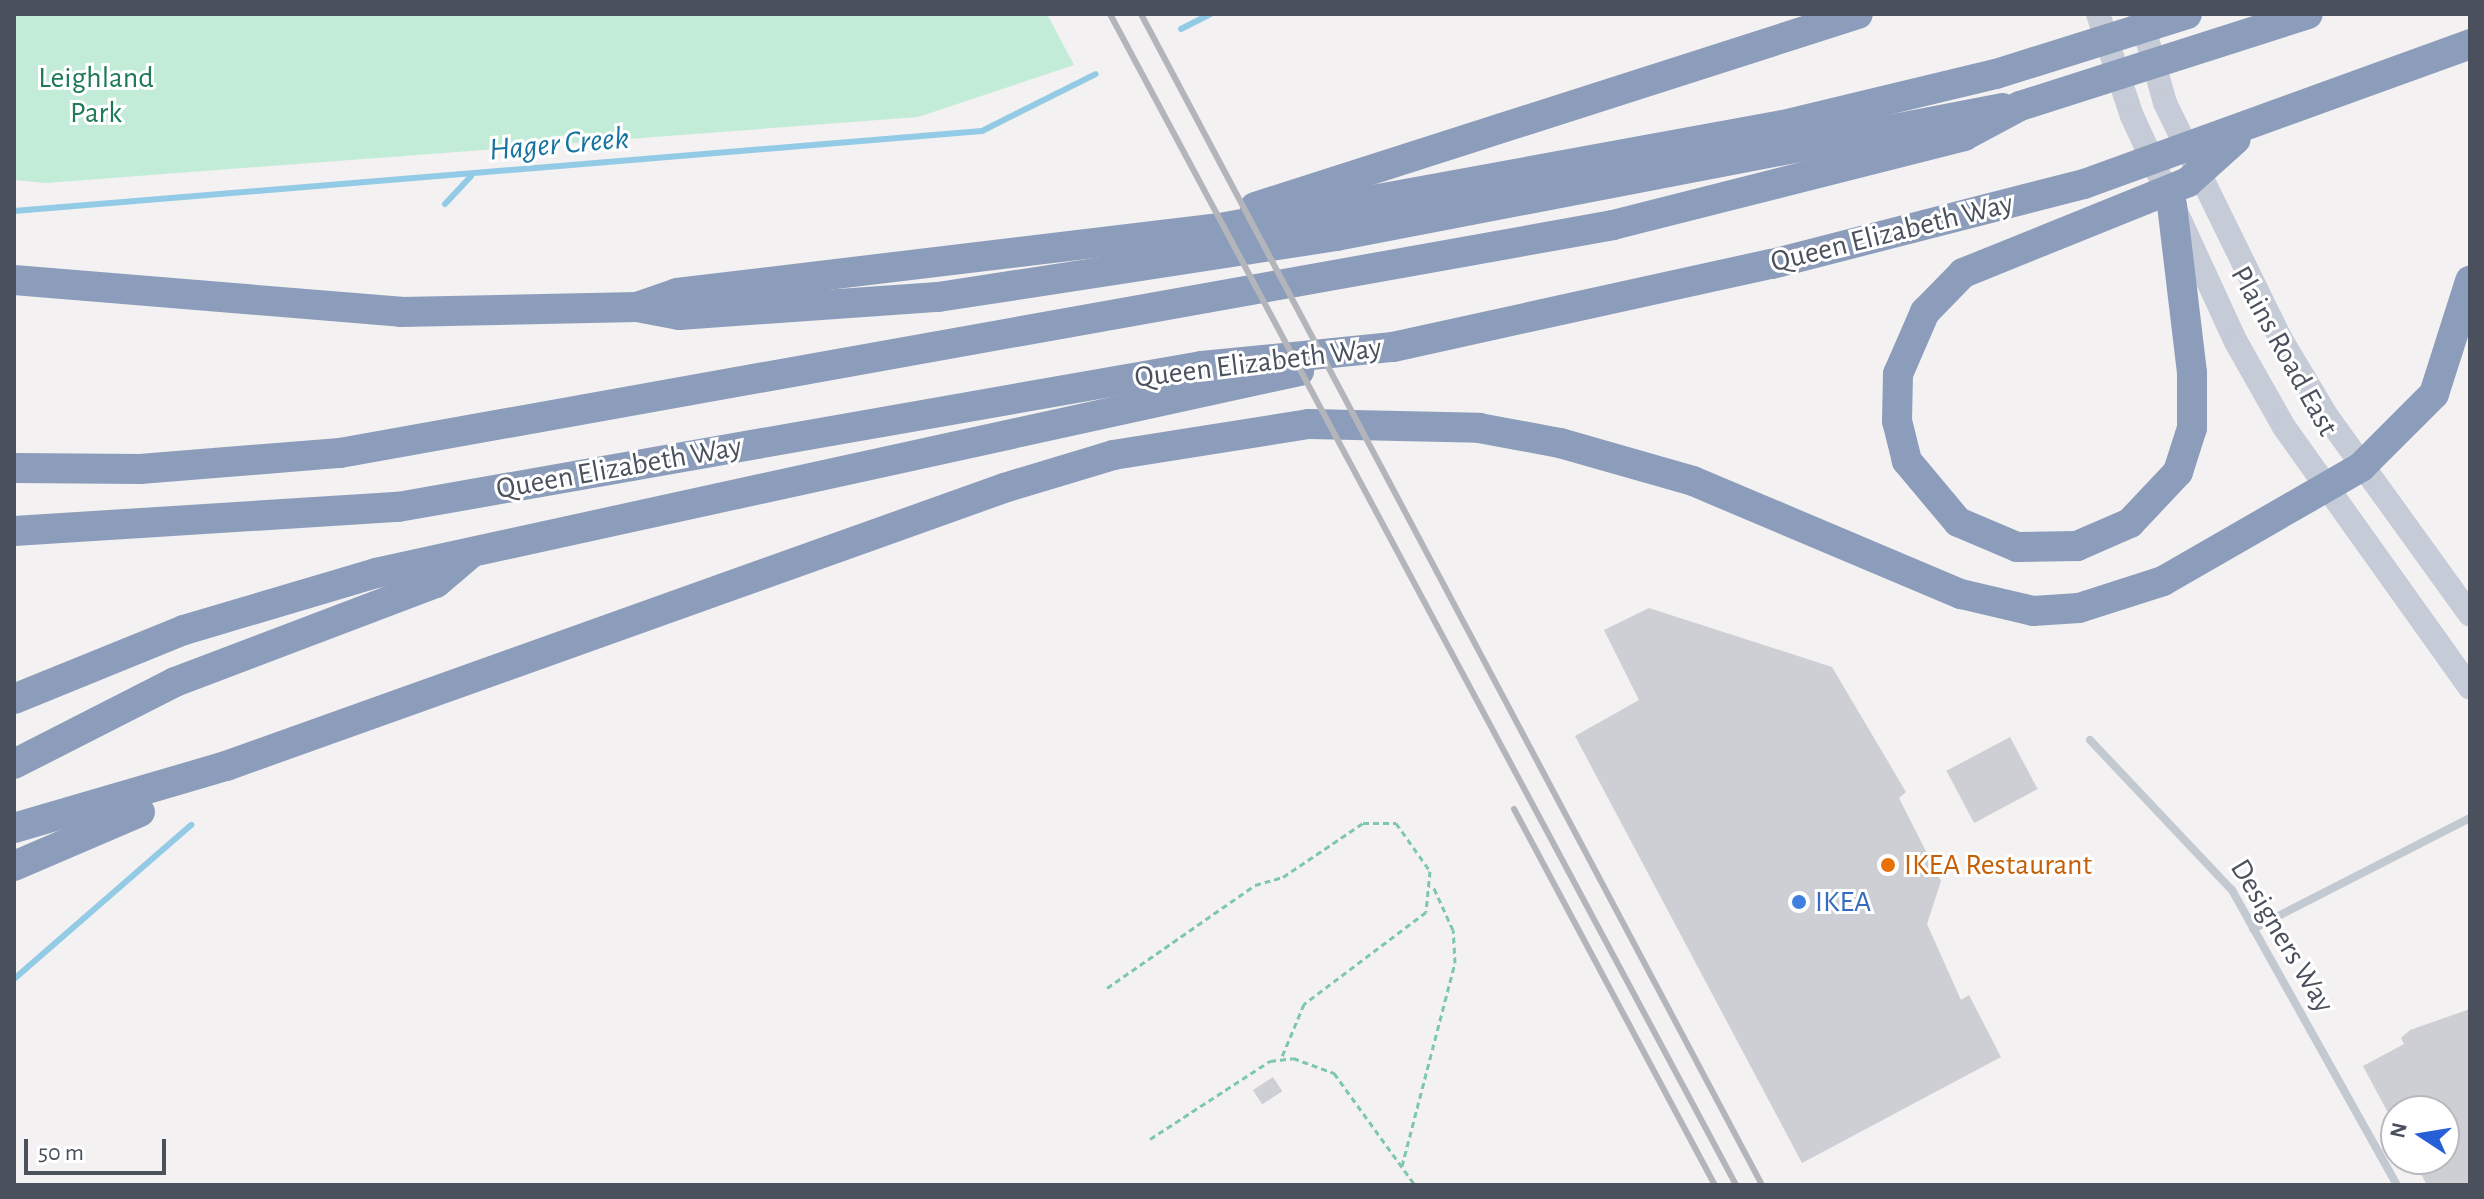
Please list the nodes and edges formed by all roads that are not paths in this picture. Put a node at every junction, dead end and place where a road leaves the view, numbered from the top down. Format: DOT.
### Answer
graph roads {
  1 [pos="1858,14"];
  2 [pos="2098,14"];
  3 [pos="2140,14"];
  4 [pos="2186,14"];
  5 [pos="2308,14"];
  6 [pos="2470,44"];
  7 [pos="2020,106"];
  8 [pos="2230,139"];
  9 [pos="2172,205"];
  10 [pos="1325,211"];
  11 [pos="14,280"];
  12 [pos="2470,281"];
  13 [pos="637,307"];
  14 [pos="1393,347"];
  15 [pos="2361,467"];
  16 [pos="14,468"];
  17 [pos="2328,486"];
  18 [pos="14,531"];
  19 [pos="468,556"];
  20 [pos="2470,615"];
  21 [pos="2470,688"];
  22 [pos="14,699"];
  23 [pos="2090,740"];
  24 [pos="14,764"];
  25 [pos="226,766"];
  26 [pos="2470,818"];
  27 [pos="14,828"];
  28 [pos="14,866"];
  29 [pos="2253,929"];
  30 [pos="2397,1185"];
  1 -- 10 [label="highway"];
  2 -- 9 [label="main road, Plains Road East"];
  3 -- 15 [label="main road, Plains Road East"];
  4 -- 10 [label="highway"];
  5 -- 7 [label="highway"];
  6 -- 8 [label="highway, Queen Elizabeth Way"];
  7 -- 10 [label="highway"];
  7 -- 16 [label="highway"];
  8 -- 9 [label="highway"];
  8 -- 14 [label="highway, Queen Elizabeth Way"];
  9 -- 17 [label="main road, Plains Road East"];
  10 -- 13 [label="highway"];
  10 -- 13 [label="highway"];
  11 -- 13 [label="highway"];
  12 -- 15 [label="highway"];
  14 -- 18 [label="highway, Queen Elizabeth Way"];
  14 -- 19 [label="highway"];
  15 -- 17 [label="highway"];
  15 -- 20 [label="main road, Plains Road East"];
  17 -- 21 [label="main road, Plains Road East"];
  17 -- 25 [label="highway"];
  19 -- 22 [label="highway"];
  19 -- 24 [label="highway"];
  23 -- 29 [label="lane, Designers Way"];
  25 -- 27 [label="highway"];
  25 -- 28 [label="highway"];
  26 -- 29 [label="lane"];
  29 -- 30 [label="lane, Designers Way"];
}
